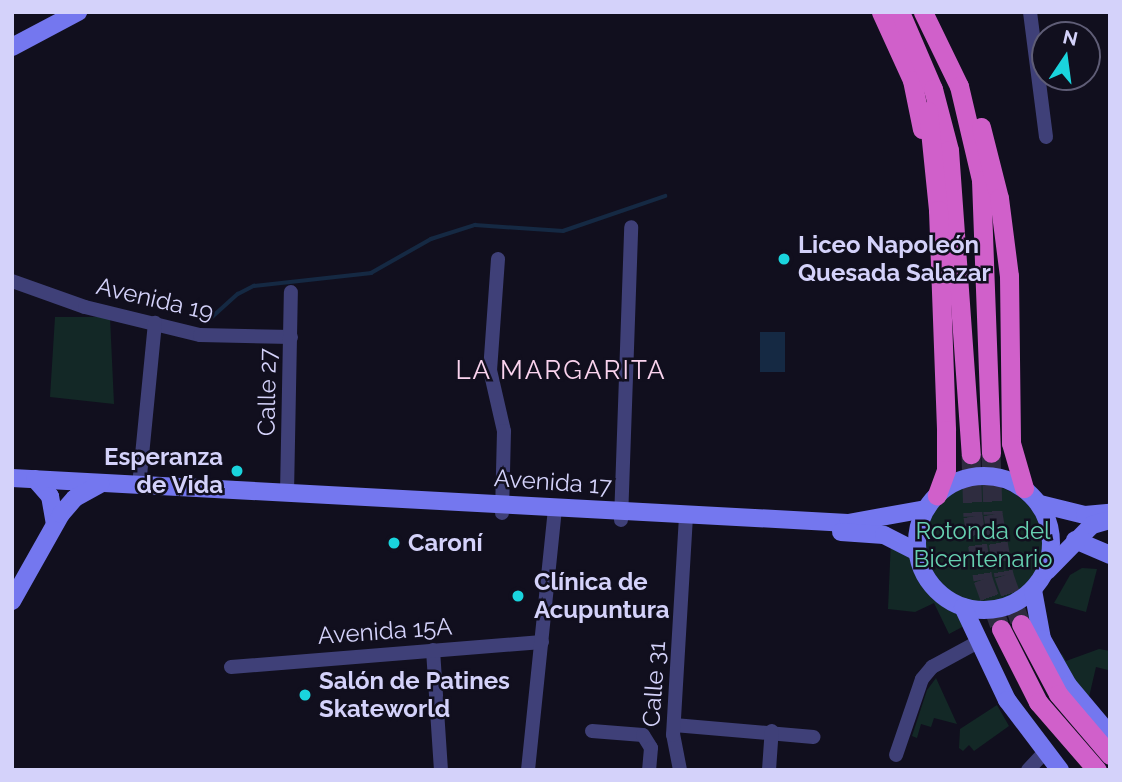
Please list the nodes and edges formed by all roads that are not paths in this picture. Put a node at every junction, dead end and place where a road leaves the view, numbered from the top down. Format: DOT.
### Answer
graph roads {
  1 [pos="78,12"];
  2 [pos="881,12"];
  3 [pos="900,12"];
  4 [pos="923,12"];
  5 [pos="938,12"];
  6 [pos="1030,12"];
  7 [pos="12,47"];
  8 [pos="921,61"];
  9 [pos="950,65"];
  10 [pos="959,86"];
  11 [pos="1046,137"];
  12 [pos="938,211"];
  13 [pos="631,227"];
  14 [pos="498,259"];
  15 [pos="12,281"];
  16 [pos="291,292"];
  17 [pos="155,323"];
  18 [pos="291,337"];
  19 [pos="991,453"];
  20 [pos="971,454"];
  21 [pos="12,478"];
  22 [pos="35,479"];
  23 [pos="100,484"];
  24 [pos="139,486"];
  25 [pos="1024,488"];
  26 [pos="175,489"];
  27 [pos="287,493"];
  28 [pos="931,502"];
  29 [pos="1040,505"];
  30 [pos="502,508"];
  31 [pos="554,511"];
  32 [pos="1110,513"];
  33 [pos="621,516"];
  34 [pos="686,520"];
  35 [pos="1110,520"];
  36 [pos="55,524"];
  37 [pos="1075,540"];
  38 [pos="917,552"];
  39 [pos="1110,555"];
  40 [pos="1045,574"];
  41 [pos="1033,590"];
  42 [pos="12,601"];
  43 [pos="963,607"];
  44 [pos="1020,624"];
  45 [pos="1001,629"];
  46 [pos="542,642"];
  47 [pos="978,642"];
  48 [pos="433,650"];
  49 [pos="231,667"];
  50 [pos="674,725"];
  51 [pos="592,731"];
  52 [pos="772,731"];
  53 [pos="1110,735"];
  54 [pos="813,737"];
  55 [pos="650,744"];
  56 [pos="673,745"];
  57 [pos="1044,752"];
  58 [pos="896,755"];
  59 [pos="1110,755"];
  60 [pos="441,770"];
  61 [pos="528,770"];
  62 [pos="649,770"];
  63 [pos="680,770"];
  64 [pos="769,770"];
  65 [pos="1028,770"];
  66 [pos="1060,770"];
  67 [pos="1097,770"];
  1 -- 7 [label="main road"];
  2 -- 12 [label="highway"];
  3 -- 8 [label="highway"];
  4 -- 9 [label="highway"];
  5 -- 9 [label="highway"];
  6 -- 11 [label="street"];
  8 -- 12 [label="highway"];
  8 -- 20 [label="highway"];
  9 -- 10 [label="highway"];
  10 -- 19 [label="highway"];
  10 -- 25 [label="highway"];
  12 -- 28 [label="highway"];
  13 -- 33 [label="street"];
  14 -- 30 [label="street"];
  15 -- 17 [label="street, Avenida 19"];
  16 -- 18 [label="street, Calle 27"];
  17 -- 18 [label="street, Avenida 19"];
  17 -- 24 [label="street"];
  18 -- 27 [label="street, Calle 27"];
  21 -- 22 [label="main road, Avenida 17"];
  22 -- 23 [label="main road, Avenida 17"];
  22 -- 36 [label="main road"];
  23 -- 24 [label="main road, Avenida 17"];
  23 -- 36 [label="main road"];
  24 -- 26 [label="main road, Avenida 17"];
  25 -- 28 [label="main road"];
  25 -- 29 [label="main road"];
  26 -- 27 [label="main road, Avenida 17"];
  26 -- 30 [label="main road, Avenida 17"];
  27 -- 30 [label="main road, Avenida 17"];
  28 -- 34 [label="main road, Avenida 17"];
  28 -- 38 [label="main road"];
  29 -- 32 [label="main road"];
  29 -- 40 [label="main road"];
  30 -- 31 [label="main road, Avenida 17"];
  31 -- 33 [label="main road, Avenida 17"];
  31 -- 46 [label="street"];
  33 -- 34 [label="main road, Avenida 17"];
  34 -- 38 [label="main road, Avenida 17"];
  34 -- 50 [label="street, Calle 31"];
  35 -- 37 [label="main road"];
  36 -- 42 [label="main road"];
  37 -- 39 [label="main road"];
  37 -- 40 [label="main road"];
  38 -- 43 [label="main road"];
  40 -- 41 [label="main road"];
  41 -- 43 [label="main road"];
  41 -- 53 [label="main road"];
  43 -- 47 [label="main road"];
  44 -- 59 [label="highway"];
  45 -- 67 [label="highway"];
  46 -- 48 [label="street, Avenida 15A"];
  46 -- 61 [label="street"];
  47 -- 57 [label="main road"];
  47 -- 58 [label="street"];
  48 -- 49 [label="street, Avenida 15A"];
  48 -- 60 [label="street"];
  50 -- 52 [label="street"];
  50 -- 56 [label="street, Calle 31"];
  51 -- 55 [label="street"];
  52 -- 54 [label="street"];
  52 -- 64 [label="street"];
  55 -- 56 [label="street"];
  55 -- 62 [label="street"];
  56 -- 63 [label="street, Calle 31"];
  57 -- 65 [label="street"];
  57 -- 66 [label="main road"];
}
